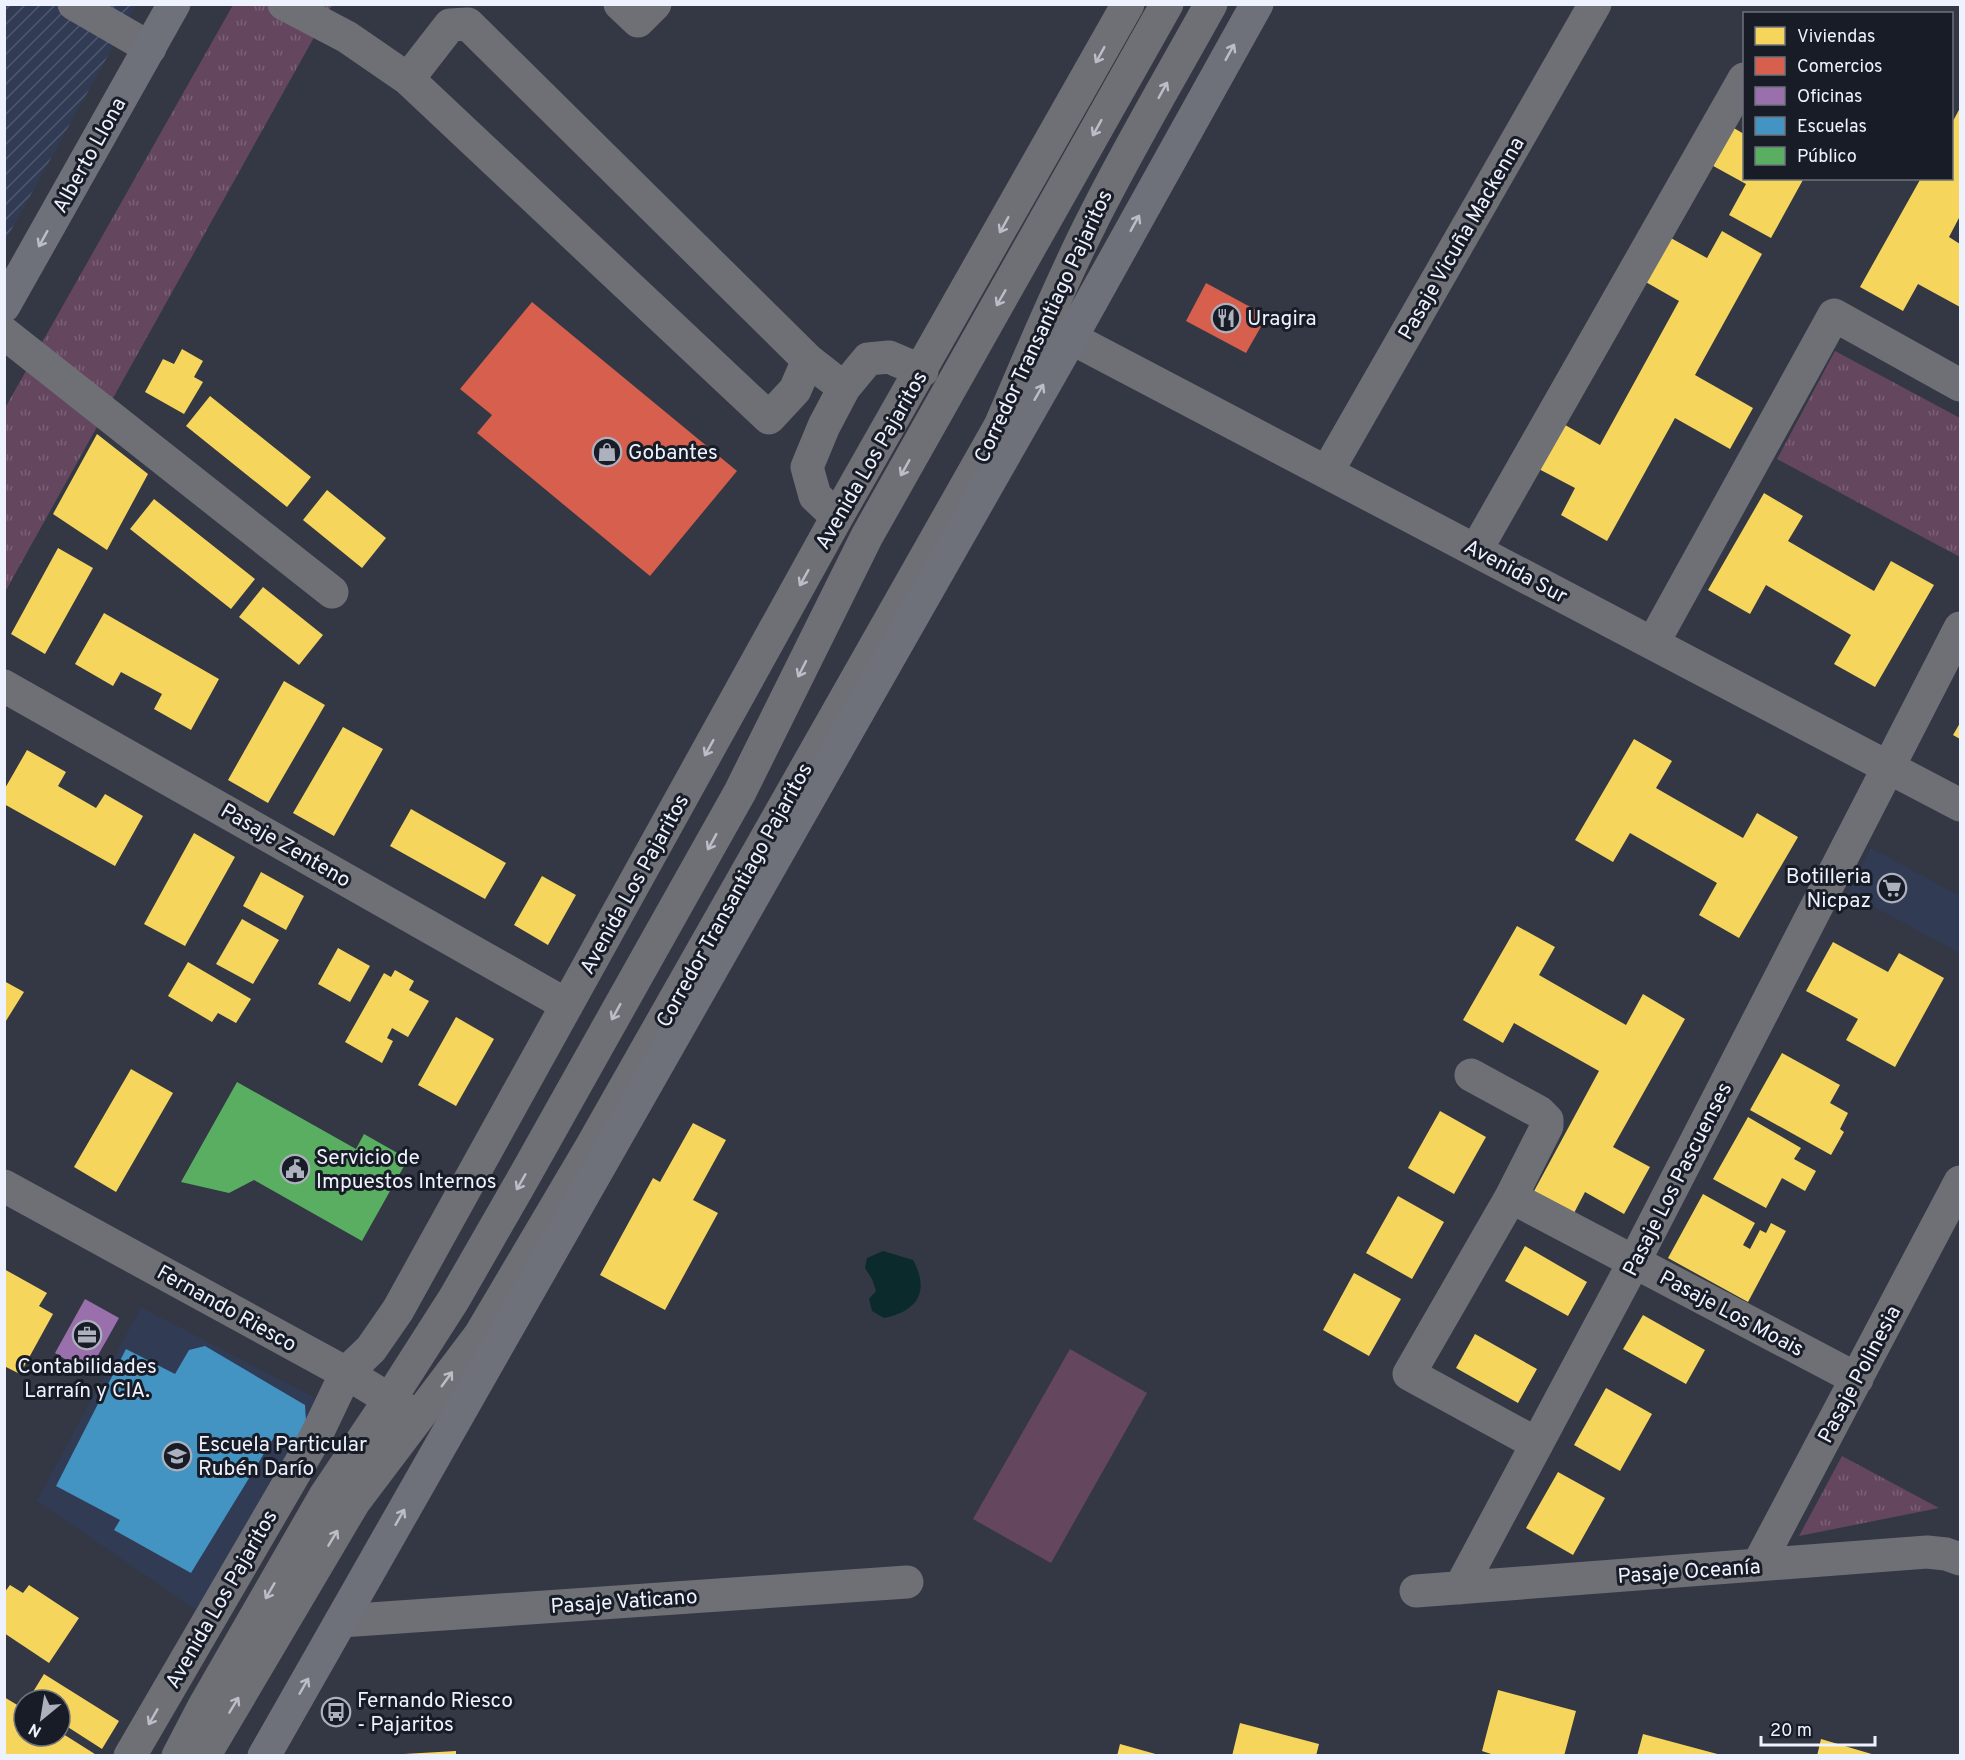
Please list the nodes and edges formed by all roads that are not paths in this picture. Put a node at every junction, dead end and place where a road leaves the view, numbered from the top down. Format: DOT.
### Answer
graph roads {
  1 [pos="74,4"];
  2 [pos="174,4"];
  3 [pos="284,4"];
  4 [pos="620,4"];
  5 [pos="655,4"];
  6 [pos="1128,4"];
  7 [pos="1167,4"];
  8 [pos="1211,4"];
  9 [pos="1257,4"];
  10 [pos="1595,4"];
  11 [pos="150,48"];
  12 [pos="408,79"];
  13 [pos="1743,81"];
  14 [pos="4,306"];
  15 [pos="4,333"];
  16 [pos="1071,338"];
  17 [pos="808,360"];
  18 [pos="922,371"];
  19 [pos="1960,385"];
  20 [pos="844,388"];
  21 [pos="1327,472"];
  22 [pos="837,518"];
  23 [pos="1476,550"];
  24 [pos="332,592"];
  25 [pos="1960,628"];
  26 [pos="1653,644"];
  27 [pos="4,686"];
  28 [pos="1888,767"];
  29 [pos="1960,805"];
  30 [pos="567,1005"];
  31 [pos="1471,1075"];
  32 [pos="1960,1182"];
  33 [pos="4,1186"];
  34 [pos="1510,1197"];
  35 [pos="1635,1262"];
  36 [pos="346,1373"];
  37 [pos="1857,1379"];
  38 [pos="390,1400"];
  39 [pos="419,1417"];
  40 [pos="448,1434"];
  41 [pos="1537,1444"];
  42 [pos="1960,1559"];
  43 [pos="1758,1565"];
  44 [pos="907,1582"];
  45 [pos="1460,1588"];
  46 [pos="1416,1591"];
  47 [pos="341,1621"];
  48 [pos="130,1755"];
  49 [pos="178,1755"];
  50 [pos="204,1755"];
  51 [pos="264,1755"];
  1 -- 11 [label="street"];
  2 -- 11 [label="main road, Alberto Llona"];
  3 -- 12 [label="street"];
  4 -- 5 [label="street"];
  6 -- 18 [label="street, Avenida Los Pajaritos, one-way"];
  7 -- 38 [label="street, Corredor Transantiago Pajaritos, one-way"];
  39 -- 8 [label="street, Corredor Transantiago Pajaritos, one-way"];
  16 -- 9 [label="main road, one-way"];
  10 -- 21 [label="street, Pasaje Vicuña Mackenna"];
  11 -- 14 [label="main road, Alberto Llona, one-way"];
  12 -- 17 [label="street"];
  12 -- 17 [label="street"];
  13 -- 23 [label="street"];
  15 -- 24 [label="street"];
  16 -- 21 [label="street, Avenida Sur"];
  40 -- 16 [label="main road, one-way"];
  17 -- 20 [label="street"];
  18 -- 20 [label="street"];
  18 -- 22 [label="street, Avenida Los Pajaritos"];
  19 -- 26 [label="street"];
  20 -- 22 [label="street"];
  21 -- 23 [label="street, Avenida Sur"];
  22 -- 30 [label="street, Avenida Los Pajaritos, one-way"];
  23 -- 26 [label="street, Avenida Sur"];
  25 -- 28 [label="street, Pasaje Los Pascuenses"];
  26 -- 28 [label="street, Avenida Sur"];
  27 -- 30 [label="street, Pasaje Zenteno"];
  28 -- 29 [label="street, Avenida Sur"];
  28 -- 35 [label="street, Pasaje Los Pascuenses"];
  30 -- 36 [label="street, Avenida Los Pajaritos"];
  31 -- 34 [label="street"];
  32 -- 37 [label="street, Pasaje Polinesia"];
  33 -- 36 [label="street, Fernando Riesco"];
  34 -- 35 [label="street, Pasaje Los Moais"];
  34 -- 41 [label="street"];
  35 -- 37 [label="street, Pasaje Los Moais"];
  35 -- 41 [label="street, Pasaje Los Pascuenses"];
  36 -- 38 [label="street, Fernando Riesco"];
  36 -- 48 [label="street, Avenida Los Pajaritos, one-way"];
  37 -- 43 [label="street, Pasaje Polinesia"];
  38 -- 39 [label="street, Fernando Riesco"];
  38 -- 49 [label="street, Corredor Transantiago Pajaritos, one-way"];
  39 -- 40 [label="street, Fernando Riesco"];
  50 -- 39 [label="street, Corredor Transantiago Pajaritos, one-way"];
  47 -- 40 [label="main road, one-way"];
  41 -- 45 [label="street, Pasaje Los Pascuenses"];
  42 -- 43 [label="street, Pasaje Oceanía"];
  43 -- 45 [label="street, Pasaje Oceanía"];
  44 -- 47 [label="street, Pasaje Vaticano"];
  45 -- 46 [label="street, Pasaje Oceanía"];
  51 -- 47 [label="main road, one-way"];
}
